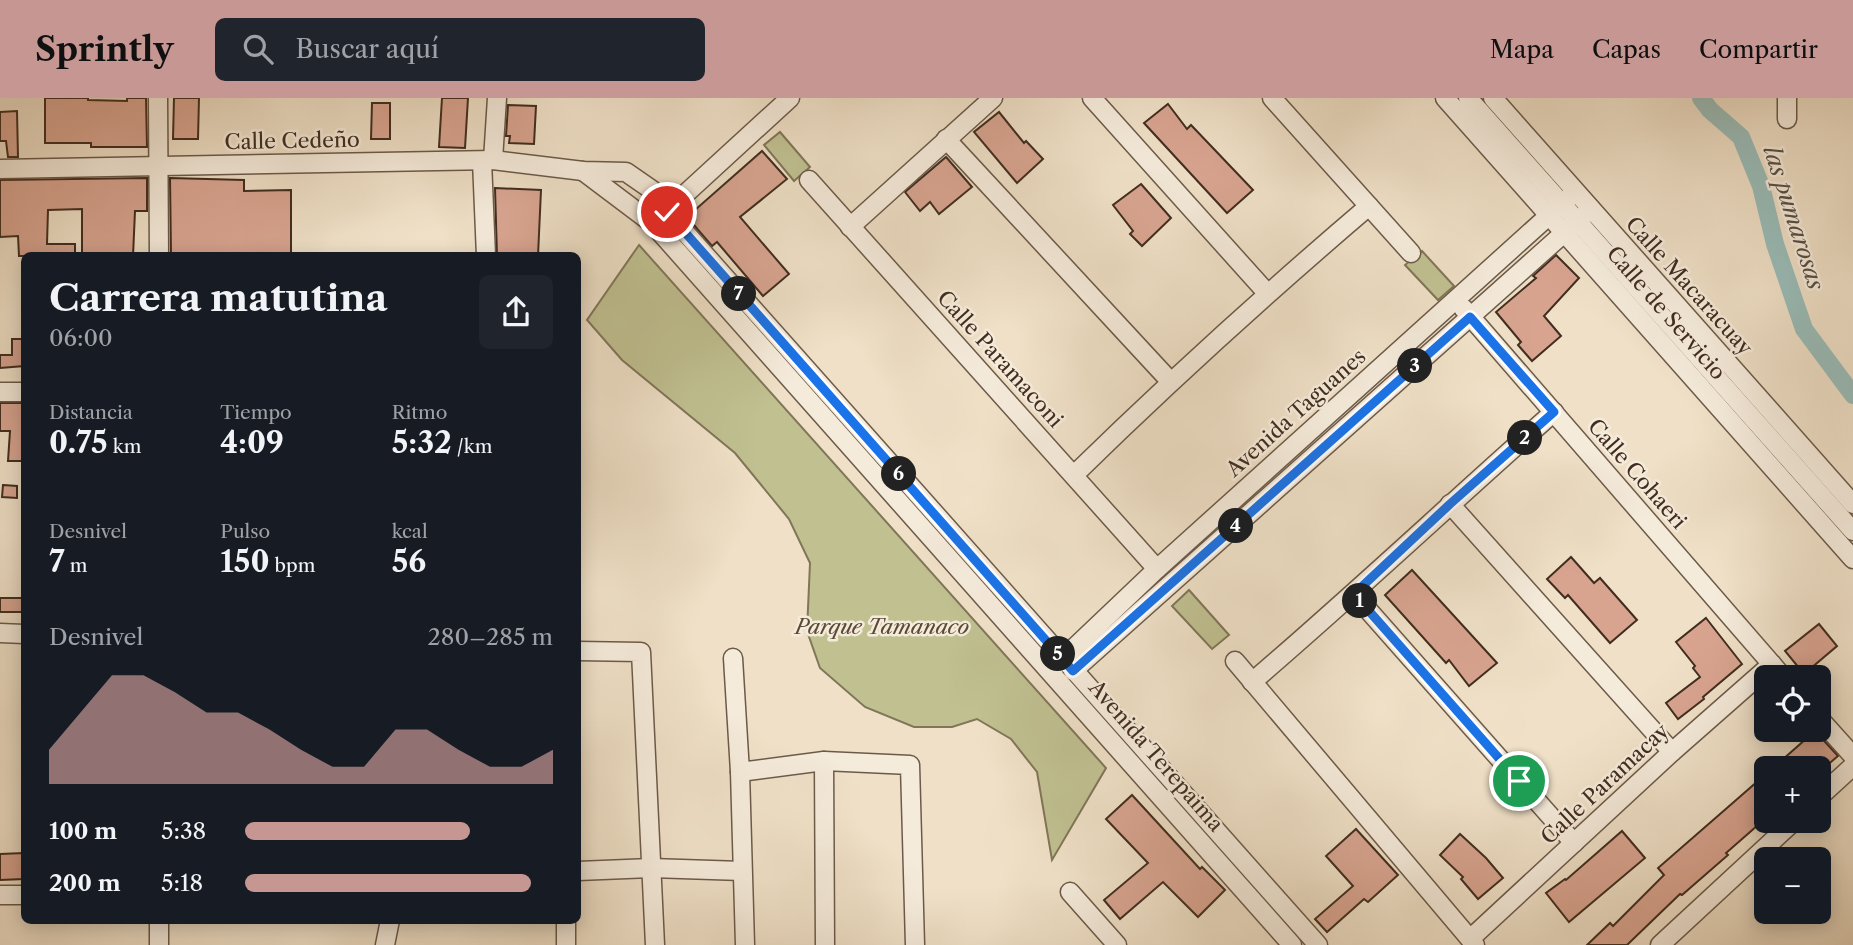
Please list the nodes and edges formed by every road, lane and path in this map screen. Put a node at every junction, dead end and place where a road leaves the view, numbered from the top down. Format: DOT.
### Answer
graph roads {
  1 [pos="158,98"];
  2 [pos="497,98"];
  3 [pos="790,98"];
  4 [pos="993,98"];
  5 [pos="1092,98"];
  6 [pos="1272,98"];
  7 [pos="1445,98"];
  8 [pos="1468,98"];
  9 [pos="1493,98"];
  10 [pos="1787,98"];
  11 [pos="1787,119"];
  12 [pos="946,139"];
  13 [pos="487,160"];
  14 [pos="158,166"];
  15 [pos="0,169"];
  16 [pos="583,171"];
  17 [pos="809,180"];
  18 [pos="1562,204"];
  19 [pos="1369,206"];
  20 [pos="667,212"];
  21 [pos="1585,215"];
  22 [pos="652,223"];
  23 [pos="850,227"];
  24 [pos="1564,232"];
  25 [pos="159,252"];
  26 [pos="486,252"];
  27 [pos="1411,253"];
  28 [pos="1267,293"];
  29 [pos="1456,300"];
  30 [pos="1470,317"];
  31 [pos="1170,381"];
  32 [pos="21,392"];
  33 [pos="0,393"];
  34 [pos="1554,412"];
  35 [pos="1073,475"];
  36 [pos="1450,504"];
  37 [pos="1853,504"];
  38 [pos="1853,531"];
  39 [pos="1853,559"];
  40 [pos="1157,569"];
  41 [pos="1354,594"];
  42 [pos="0,633"];
  43 [pos="21,634"];
  44 [pos="581,651"];
  45 [pos="733,658"];
  46 [pos="1235,662"];
  47 [pos="1772,665"];
  48 [pos="1062,667"];
  49 [pos="1252,682"];
  50 [pos="1754,689"];
  51 [pos="1831,731"];
  52 [pos="1672,752"];
  53 [pos="1853,756"];
  54 [pos="824,761"];
  55 [pos="1853,766"];
  56 [pos="740,772"];
  57 [pos="1831,786"];
  58 [pos="1781,833"];
  59 [pos="1574,843"];
  60 [pos="652,868"];
  61 [pos="742,870"];
  62 [pos="581,871"];
  63 [pos="1070,892"];
  64 [pos="0,895"];
  65 [pos="21,895"];
  66 [pos="159,924"];
  67 [pos="389,924"];
  68 [pos="566,924"];
  69 [pos="1473,942"];
  70 [pos="159,945"];
  71 [pos="385,945"];
  72 [pos="566,945"];
  73 [pos="655,945"];
  74 [pos="745,945"];
  75 [pos="824,945"];
  76 [pos="915,945"];
  77 [pos="1117,945"];
  78 [pos="1292,945"];
  79 [pos="1318,945"];
  80 [pos="1660,945"];
  1 -- 14 [label="street"];
  2 -- 13 [label="street"];
  3 -- 20 [label="street"];
  4 -- 12 [label="street"];
  5 -- 28 [label="street"];
  6 -- 19 [label="street"];
  7 -- 18 [label="street, Calle de Servicio"];
  8 -- 18 [label="street, Calle Macaracuay"];
  9 -- 18 [label="street, Calle Macaracuay"];
  10 -- 11 [label="street"];
  12 -- 23 [label="street"];
  12 -- 31 [label="street"];
  13 -- 14 [label="street, Calle Cedeño"];
  13 -- 16 [label="street, Calle Cedeño"];
  13 -- 26 [label="street"];
  14 -- 15 [label="street, Calle Cedeño"];
  14 -- 25 [label="street"];
  16 -- 20 [label="street, Calle Cedeño"];
  16 -- 22 [label="street, Avenida Terepaima"];
  17 -- 23 [label="street, Calle Paramaconi"];
  18 -- 21 [label="street, Calle Macaracuay"];
  18 -- 24 [label="street, Calle de Servicio"];
  18 -- 29 [label="street, Avenida Taguanes"];
  19 -- 27 [label="street"];
  19 -- 28 [label="street"];
  20 -- 22 [label="street"];
  20 -- 48 [label="street, Avenida Terepaima"];
  21 -- 24 [label="street, Avenida Taguanes"];
  21 -- 37 [label="street, Calle Macaracuay"];
  21 -- 38 [label="street, Calle Macaracuay"];
  22 -- 48 [label="street, Avenida Terepaima"];
  23 -- 35 [label="street, Calle Paramaconi"];
  24 -- 30 [label="street, Avenida Taguanes"];
  24 -- 39 [label="street, Calle de Servicio"];
  28 -- 31 [label="street"];
  29 -- 30 [label="street, Calle Cohaeri"];
  29 -- 40 [label="street, Avenida Taguanes"];
  30 -- 34 [label="street, Calle Cohaeri"];
  30 -- 48 [label="street, Avenida Taguanes"];
  31 -- 35 [label="street"];
  32 -- 33 [label="street"];
  34 -- 36 [label="street"];
  34 -- 47 [label="street, Calle Cohaeri"];
  35 -- 40 [label="street, Calle Paramaconi"];
  36 -- 41 [label="street"];
  36 -- 52 [label="street"];
  40 -- 48 [label="street, Avenida Taguanes"];
  41 -- 49 [label="street"];
  41 -- 59 [label="street"];
  42 -- 43 [label="street"];
  44 -- 60 [label="street"];
  45 -- 56 [label="street"];
  46 -- 49 [label="street"];
  48 -- 78 [label="street, Avenida Terepaima"];
  48 -- 79 [label="street, Avenida Terepaima"];
  49 -- 69 [label="street"];
  50 -- 52 [label="street, Calle Paramacay"];
  51 -- 53 [label="street"];
  52 -- 59 [label="street, Calle Paramacay"];
  54 -- 56 [label="street"];
  54 -- 75 [label="street"];
  54 -- 76 [label="street"];
  55 -- 57 [label="street"];
  56 -- 61 [label="street"];
  58 -- 80 [label="street"];
  59 -- 69 [label="street, Calle Paramacay"];
  60 -- 61 [label="street"];
  60 -- 62 [label="street"];
  60 -- 73 [label="street"];
  61 -- 74 [label="street"];
  63 -- 77 [label="street"];
  64 -- 65 [label="street"];
  66 -- 70 [label="street"];
  67 -- 71 [label="street"];
  68 -- 72 [label="street"];
}
